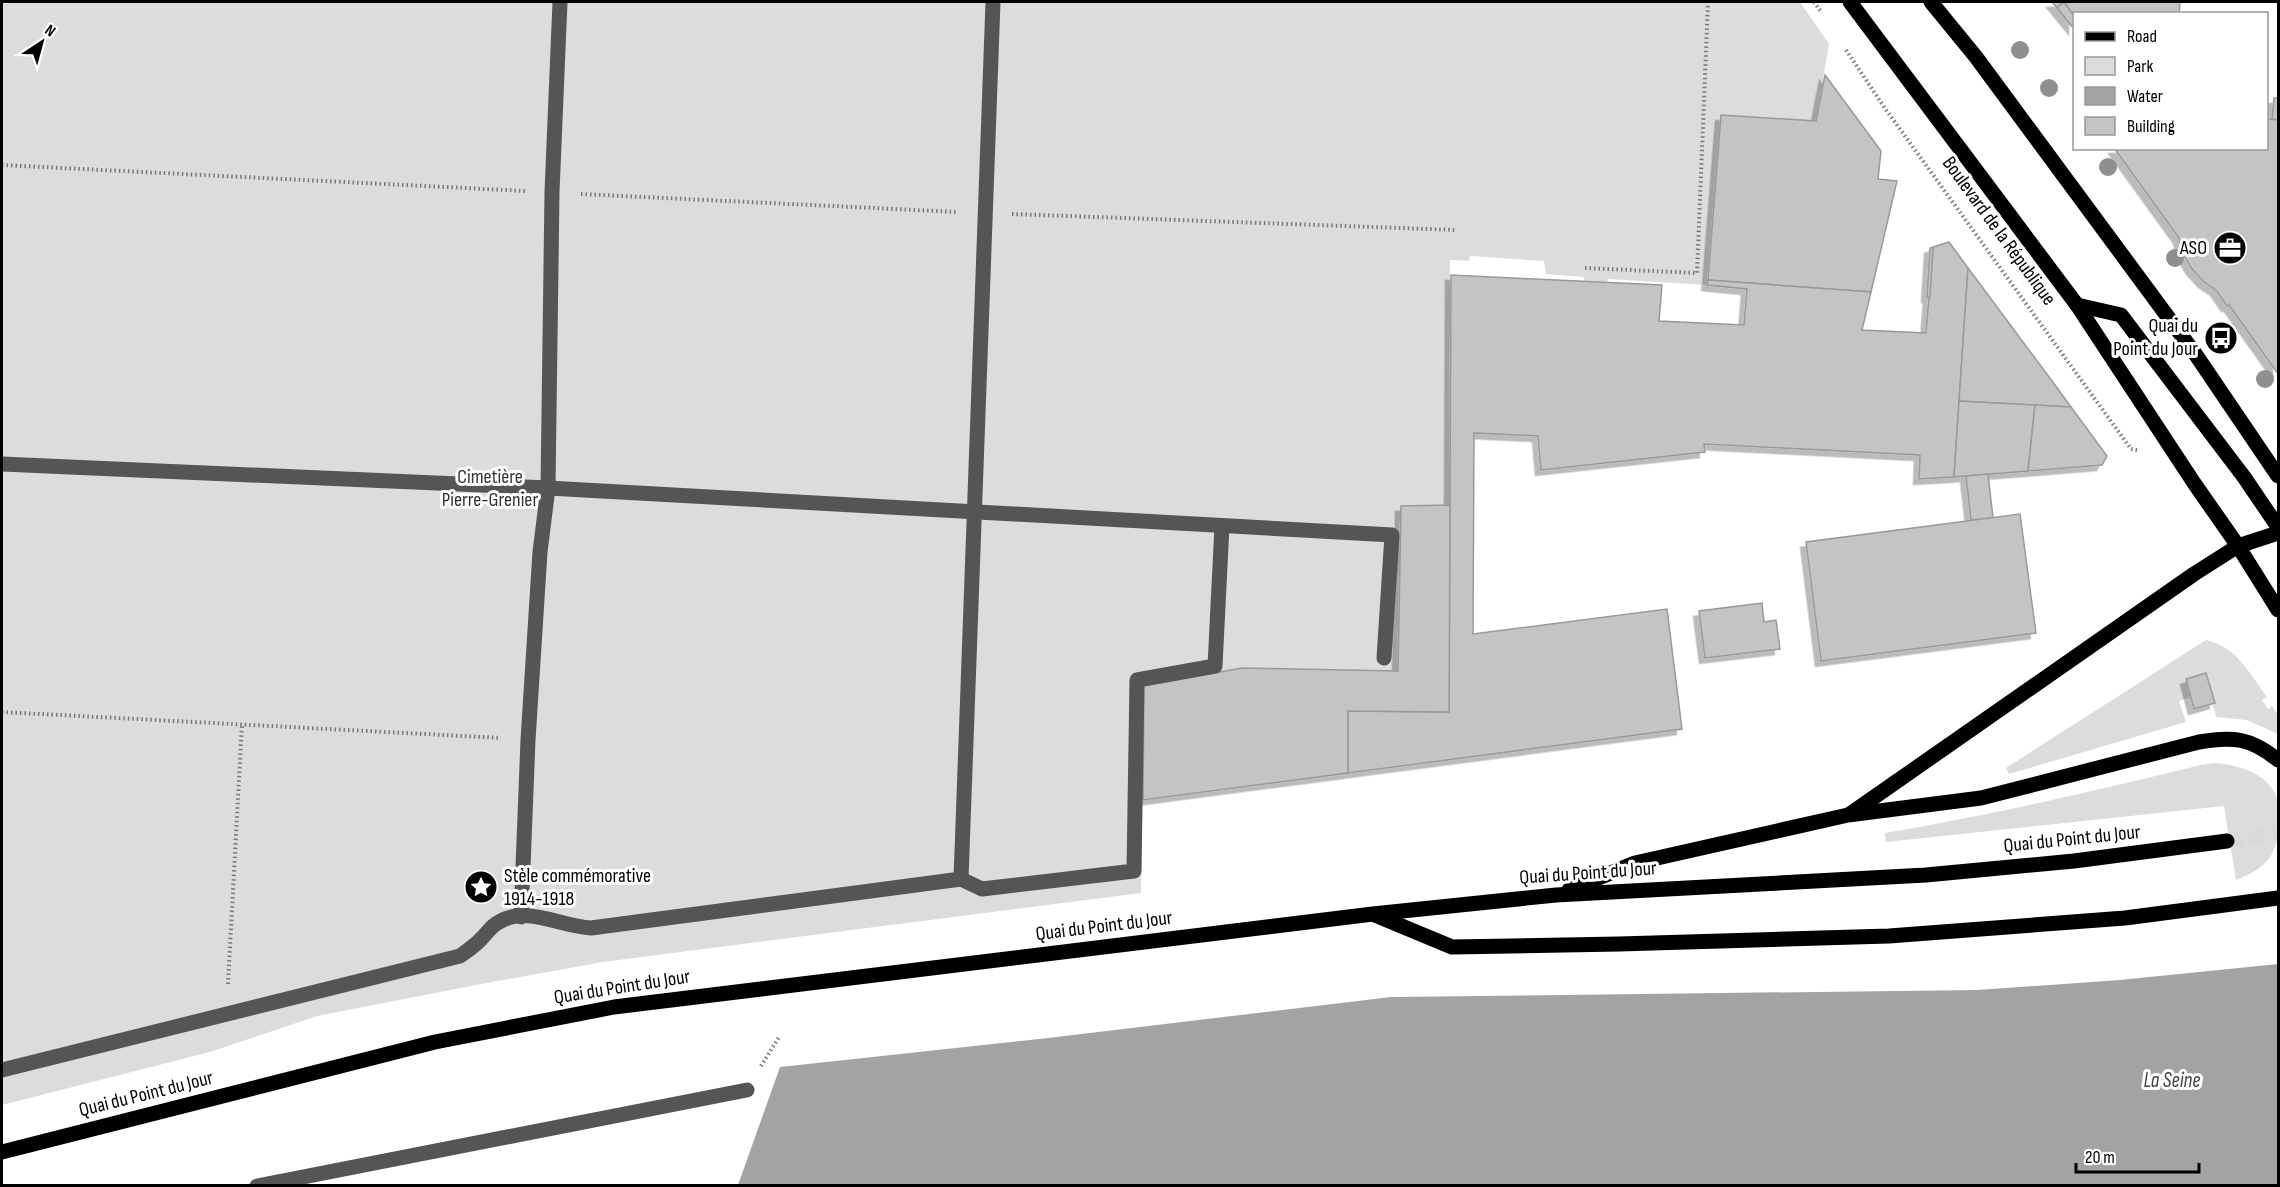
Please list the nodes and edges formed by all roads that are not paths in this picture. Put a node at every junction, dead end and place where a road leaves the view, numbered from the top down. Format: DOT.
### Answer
graph roads {
  1 [pos="560,2"];
  2 [pos="993,2"];
  3 [pos="1850,2"];
  4 [pos="1931,2"];
  5 [pos="2078,306"];
  6 [pos="2,464"];
  7 [pos="2278,476"];
  8 [pos="548,488"];
  9 [pos="975,513"];
  10 [pos="1222,526"];
  11 [pos="2278,527"];
  12 [pos="2278,533"];
  13 [pos="2238,546"];
  14 [pos="2278,610"];
  15 [pos="1384,658"];
  16 [pos="2278,760"];
  17 [pos="1848,815"];
  18 [pos="2227,841"];
  19 [pos="961,879"];
  20 [pos="2278,886"];
  21 [pos="1556,895"];
  22 [pos="2271,899"];
  23 [pos="1372,914"];
  24 [pos="521,917"];
  25 [pos="2,1070"];
  26 [pos="747,1090"];
  27 [pos="2,1152"];
  28 [pos="257,1185"];
  1 -- 8 [label="lane"];
  2 -- 9 [label="lane"];
  3 -- 5 [label="main road, Boulevard de la République"];
  4 -- 7 [label="main road"];
  5 -- 11 [label="main road, Boulevard de la République"];
  5 -- 13 [label="main road, Boulevard de la République"];
  6 -- 8 [label="lane"];
  8 -- 9 [label="lane"];
  8 -- 24 [label="lane"];
  9 -- 10 [label="lane"];
  9 -- 19 [label="lane"];
  10 -- 15 [label="lane"];
  10 -- 19 [label="lane"];
  12 -- 13 [label="main road"];
  13 -- 14 [label="main road, Boulevard de la République"];
  13 -- 17 [label="main road"];
  16 -- 17 [label="main road"];
  17 -- 21 [label="main road"];
  18 -- 21 [label="main road, Quai du Point du Jour"];
  19 -- 24 [label="lane"];
  20 -- 22 [label="main road"];
  21 -- 23 [label="main road, Quai du Point du Jour"];
  22 -- 23 [label="main road"];
  23 -- 27 [label="main road, Quai du Point du Jour"];
  24 -- 25 [label="lane"];
  26 -- 28 [label="lane"];
}
